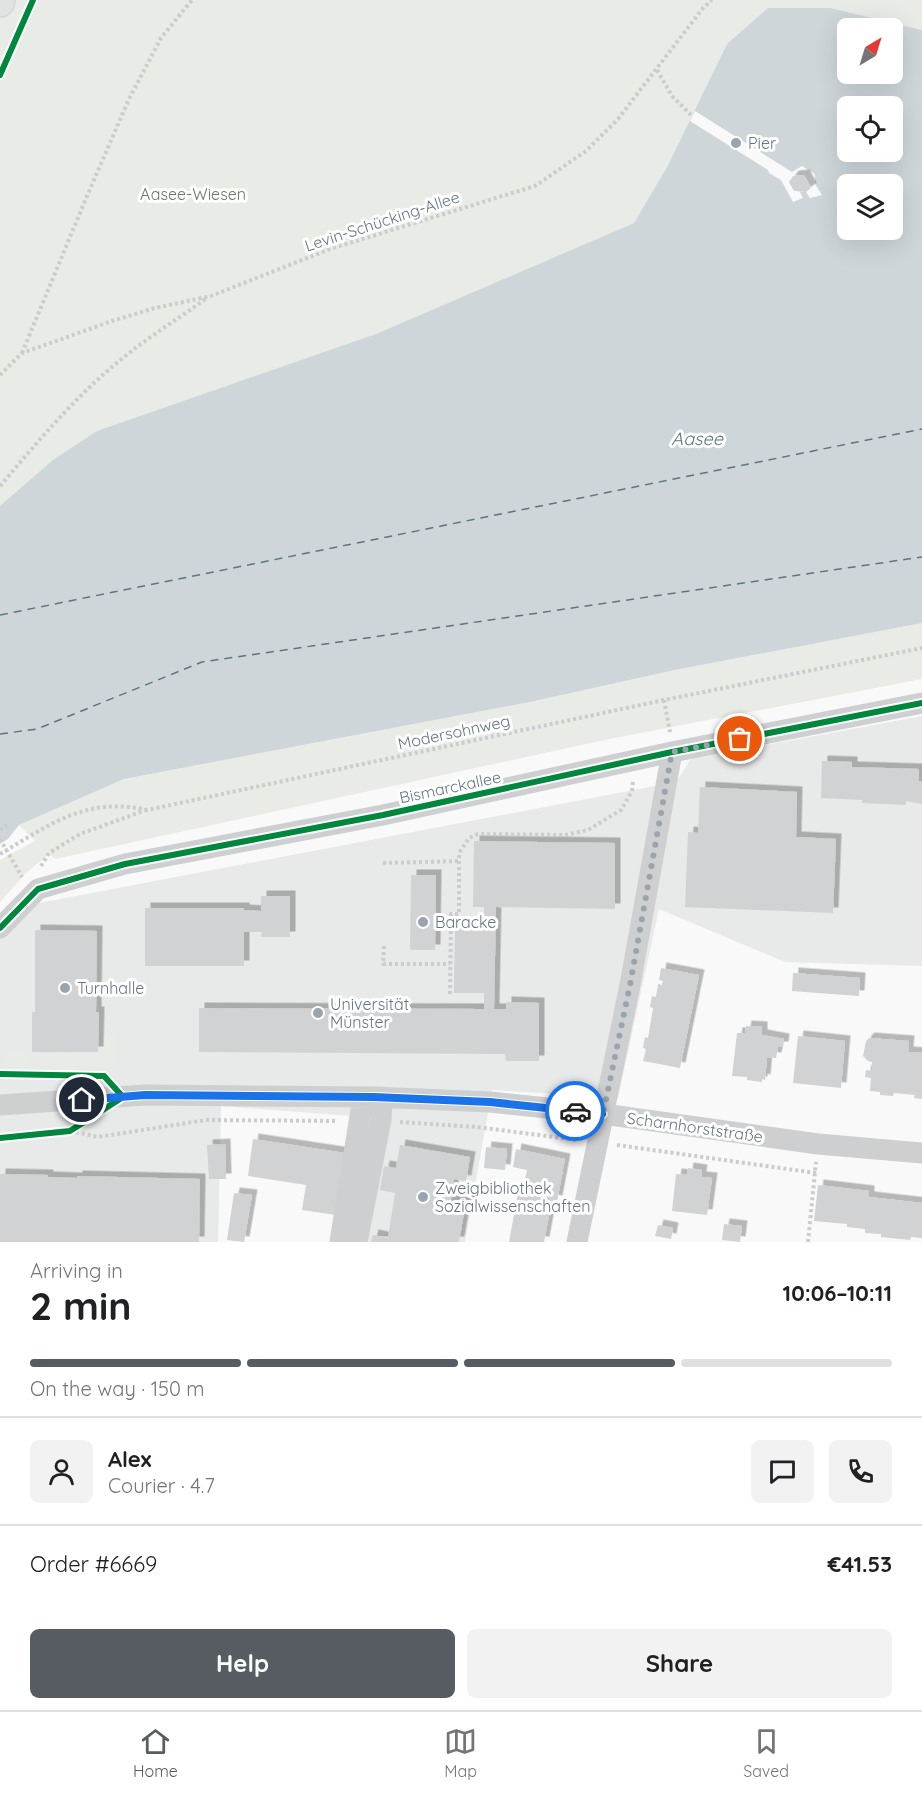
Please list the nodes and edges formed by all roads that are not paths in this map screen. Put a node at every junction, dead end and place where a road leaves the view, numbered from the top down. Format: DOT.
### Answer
graph roads {
  1 [pos="922,703"];
  2 [pos="672,744"];
  3 [pos="0,928"];
  4 [pos="372,1097"];
  5 [pos="0,1105"];
  6 [pos="603,1114"];
  7 [pos="371,1121"];
  8 [pos="922,1153"];
  9 [pos="340,1242"];
  10 [pos="357,1242"];
  11 [pos="577,1242"];
  1 -- 2 [label="street, Bismarckallee"];
  2 -- 3 [label="street, Bismarckallee"];
  2 -- 6 [label="street"];
  4 -- 5 [label="street, Scharnhorststraße"];
  4 -- 6 [label="street, Scharnhorststraße"];
  4 -- 7 [label="street"];
  6 -- 8 [label="street, Scharnhorststraße"];
  6 -- 11 [label="street"];
  7 -- 9 [label="street"];
  7 -- 10 [label="street"];
}
